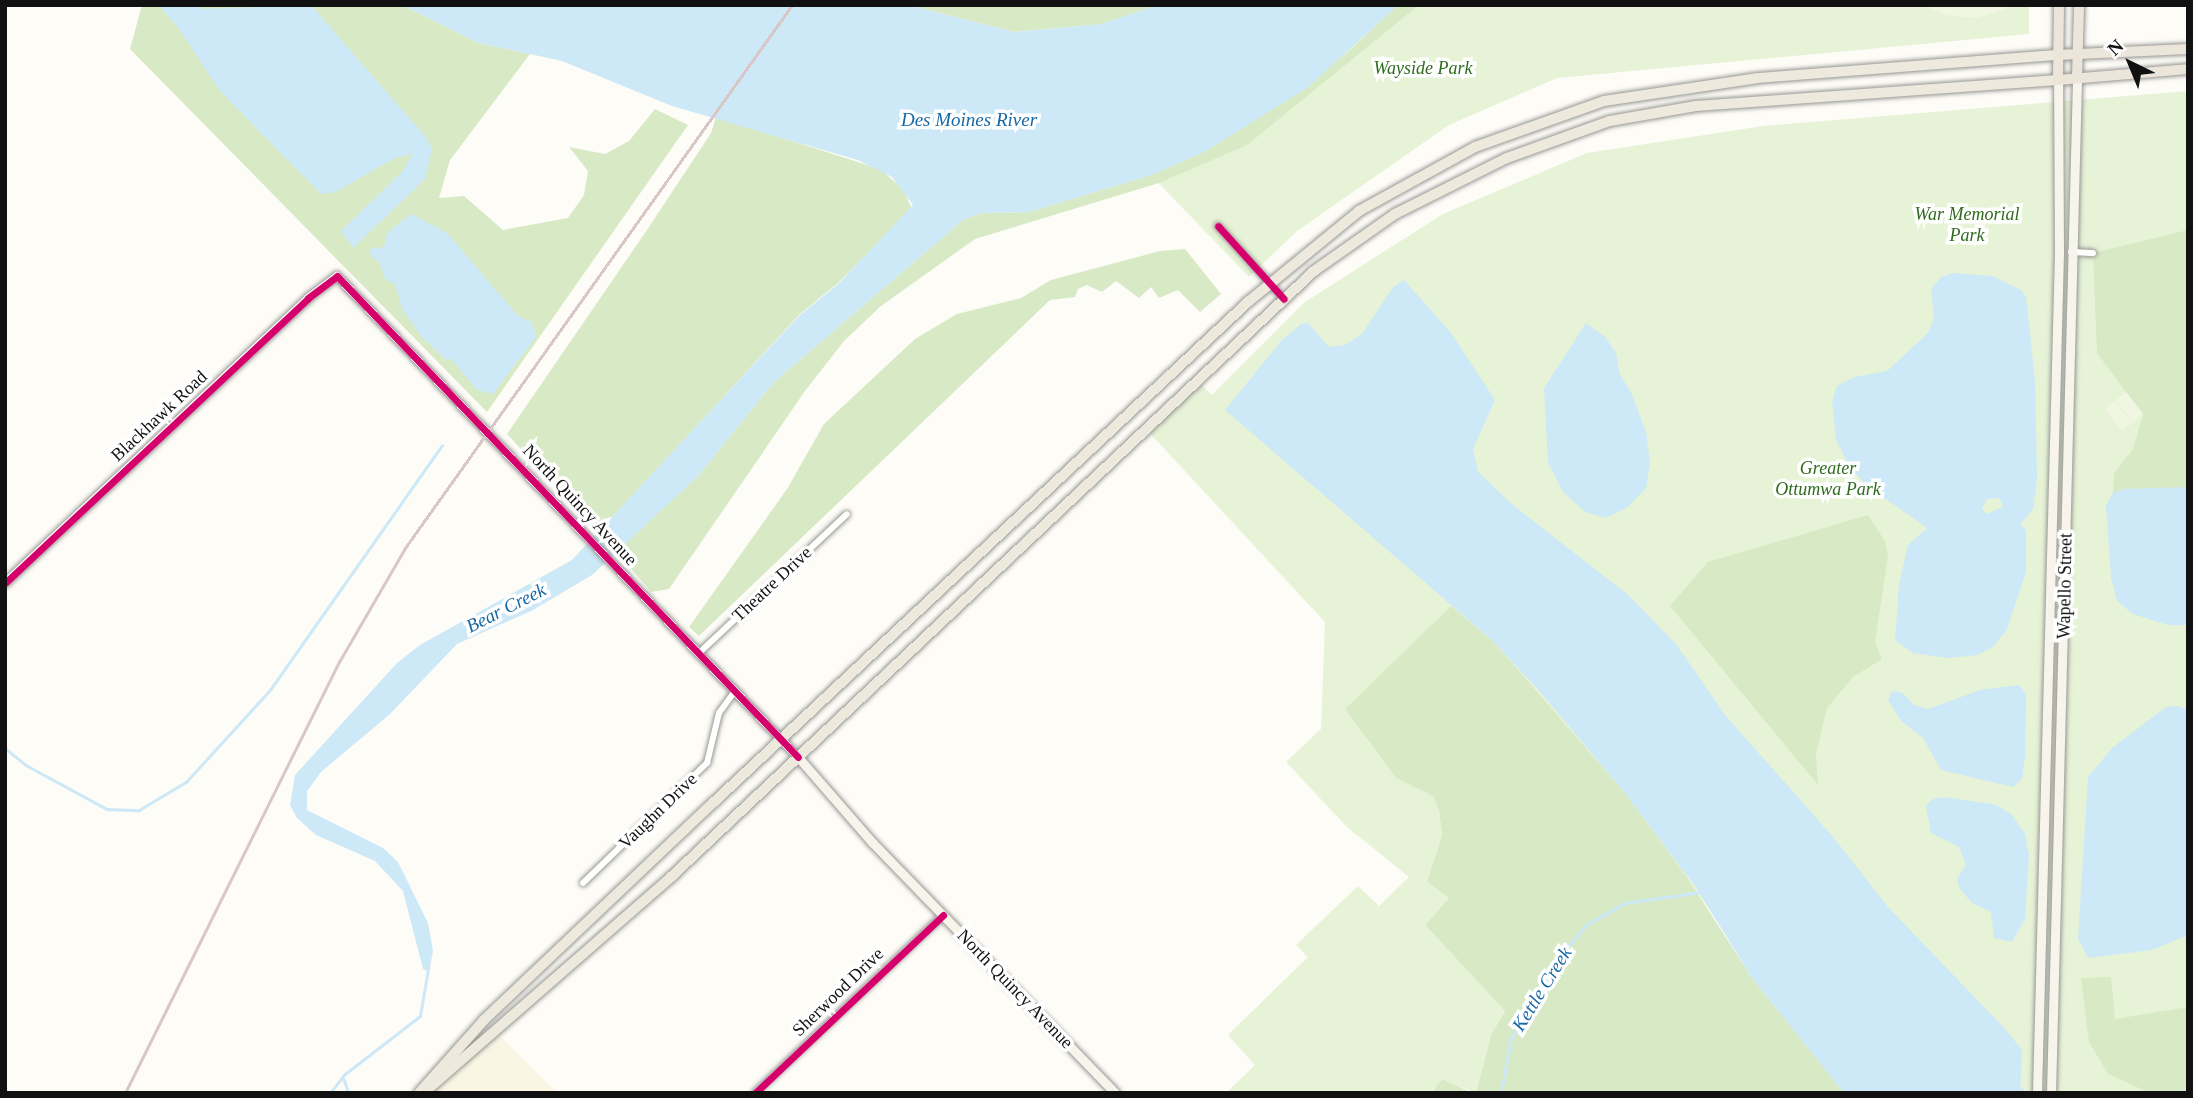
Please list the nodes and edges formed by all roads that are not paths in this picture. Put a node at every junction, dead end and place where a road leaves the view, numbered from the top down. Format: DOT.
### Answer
graph roads {
  1 [pos="2059,5"];
  2 [pos="2079,5"];
  3 [pos="2188,49"];
  4 [pos="2079,54"];
  5 [pos="2057,55"];
  6 [pos="2188,69"];
  7 [pos="2077,78"];
  8 [pos="2058,80"];
  9 [pos="1218,226"];
  10 [pos="2071,252"];
  11 [pos="2093,253"];
  12 [pos="337,276"];
  13 [pos="1269,284"];
  14 [pos="1284,299"];
  15 [pos="846,514"];
  16 [pos="5,583"];
  17 [pos="698,653"];
  18 [pos="734,692"];
  19 [pos="782,740"];
  20 [pos="798,757"];
  21 [pos="583,883"];
  22 [pos="943,915"];
  23 [pos="421,1093"];
  24 [pos="755,1093"];
  25 [pos="1115,1093"];
  26 [pos="2037,1093"];
  27 [pos="2051,1093"];
  1 -- 5 [label="highway"];
  2 -- 4 [label="highway"];
  3 -- 4 [label="highway"];
  4 -- 5 [label="highway"];
  4 -- 7 [label="highway"];
  5 -- 8 [label="highway"];
  5 -- 13 [label="main road"];
  6 -- 7 [label="highway"];
  7 -- 8 [label="highway"];
  7 -- 10 [label="main road, Wapello Street"];
  8 -- 14 [label="main road"];
  8 -- 26 [label="main road, Wapello Street"];
  9 -- 13 [label="street"];
  10 -- 11 [label="street"];
  10 -- 27 [label="main road, Wapello Street"];
  12 -- 16 [label="street, Blackhawk Road"];
  12 -- 17 [label="street, North Quincy Avenue"];
  13 -- 14 [label="street"];
  13 -- 19 [label="main road"];
  14 -- 20 [label="main road"];
  15 -- 17 [label="street, Theatre Drive"];
  17 -- 18 [label="street, North Quincy Avenue"];
  18 -- 19 [label="street, North Quincy Avenue"];
  18 -- 21 [label="street, Vaughn Drive"];
  19 -- 20 [label="street, North Quincy Avenue"];
  19 -- 23 [label="main road"];
  20 -- 22 [label="main road, North Quincy Avenue"];
  20 -- 23 [label="main road"];
  22 -- 24 [label="street, Sherwood Drive"];
  22 -- 25 [label="main road, North Quincy Avenue"];
}
